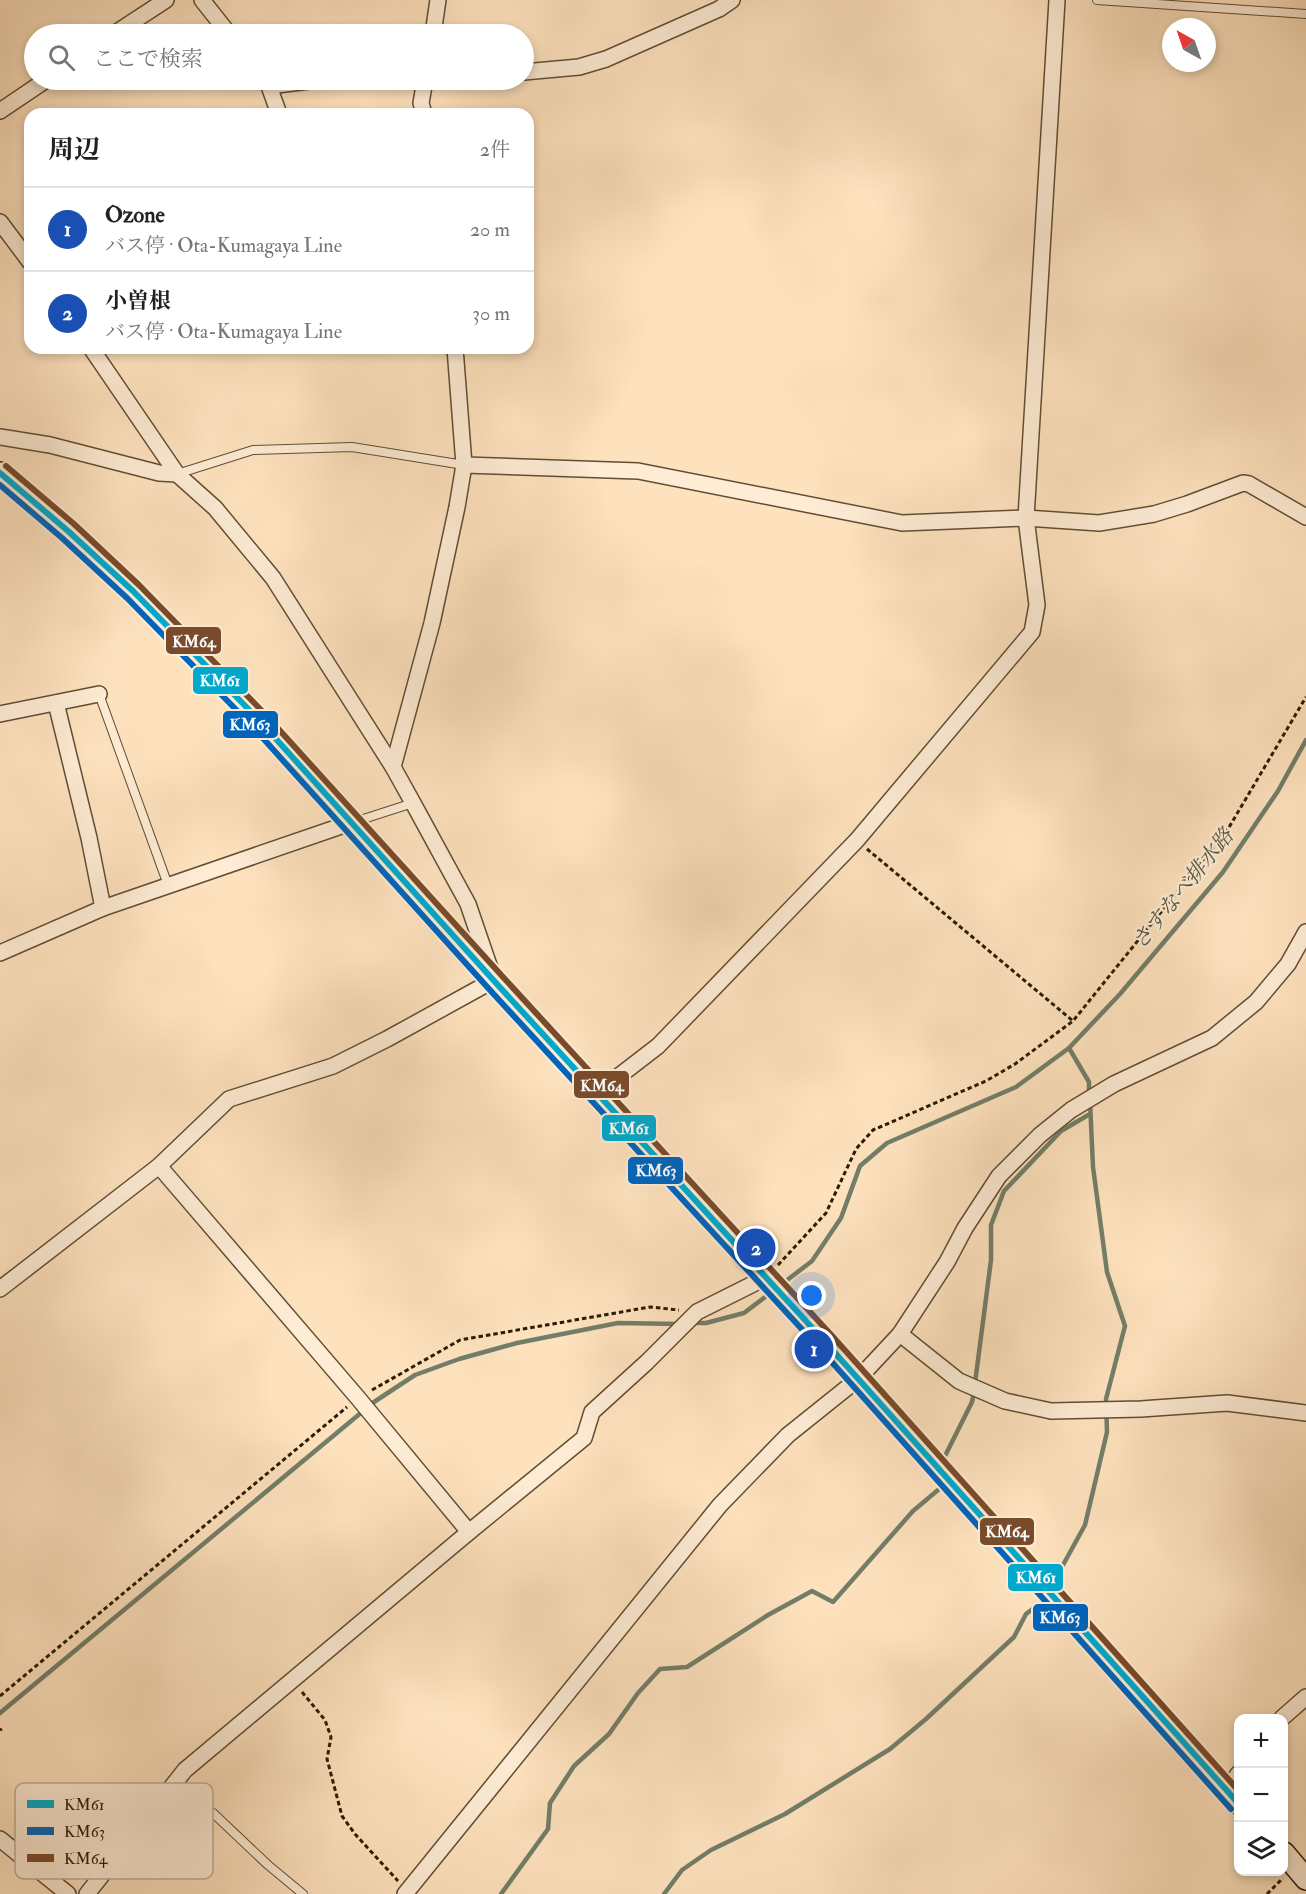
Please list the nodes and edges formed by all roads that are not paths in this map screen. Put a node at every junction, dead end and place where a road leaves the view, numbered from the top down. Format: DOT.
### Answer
graph roads {
  1 [pos="166,0"];
  2 [pos="202,0"];
  3 [pos="438,0"];
  4 [pos="732,0"];
  5 [pos="1057,0"];
  6 [pos="1097,0"];
  7 [pos="1306,14"];
  8 [pos="129,24"];
  9 [pos="221,24"];
  10 [pos="434,24"];
  11 [pos="534,71"];
  12 [pos="31,90"];
  13 [pos="270,90"];
  14 [pos="424,90"];
  15 [pos="277,108"];
  16 [pos="423,108"];
  17 [pos="0,111"];
  18 [pos="0,222"];
  19 [pos="24,254"];
  20 [pos="95,354"];
  21 [pos="455,354"];
  22 [pos="0,437"];
  23 [pos="464,465"];
  24 [pos="0,473"];
  25 [pos="177,474"];
  26 [pos="1306,517"];
  27 [pos="1026,518"];
  28 [pos="99,694"];
  29 [pos="56,703"];
  30 [pos="0,714"];
  31 [pos="393,767"];
  32 [pos="413,803"];
  33 [pos="353,822"];
  34 [pos="168,885"];
  35 [pos="103,908"];
  36 [pos="1306,932"];
  37 [pos="0,953"];
  38 [pos="494,980"];
  39 [pos="597,1093"];
  40 [pos="159,1167"];
  41 [pos="768,1279"];
  42 [pos="0,1289"];
  43 [pos="900,1334"];
  44 [pos="858,1379"];
  45 [pos="1306,1413"];
  46 [pos="469,1532"];
  47 [pos="1306,1697"];
  48 [pos="1287,1714"];
  49 [pos="175,1783"];
  50 [pos="1234,1789"];
  51 [pos="213,1813"];
  52 [pos="0,1839"];
  53 [pos="15,1851"];
  54 [pos="1288,1859"];
  55 [pos="49,1879"];
  56 [pos="99,1879"];
  57 [pos="1306,1879"];
  58 [pos="406,1893"];
  59 [pos="68,1894"];
  60 [pos="87,1894"];
  61 [pos="303,1894"];
  1 -- 8 [label="street"];
  2 -- 9 [label="street"];
  3 -- 10 [label="street"];
  4 -- 11 [label="street"];
  5 -- 27 [label="street"];
  6 -- 7 [label="lane"];
  12 -- 17 [label="street"];
  13 -- 15 [label="street"];
  14 -- 16 [label="street"];
  18 -- 19 [label="street"];
  20 -- 25 [label="street"];
  21 -- 23 [label="street"];
  22 -- 25 [label="street"];
  23 -- 25 [label="lane"];
  23 -- 27 [label="street"];
  23 -- 31 [label="street"];
  24 -- 33 [label="main road"];
  25 -- 31 [label="street"];
  26 -- 27 [label="street"];
  27 -- 39 [label="street"];
  28 -- 29 [label="street"];
  28 -- 34 [label="lane"];
  29 -- 30 [label="street"];
  29 -- 35 [label="street"];
  31 -- 32 [label="street"];
  32 -- 33 [label="lane"];
  32 -- 38 [label="street"];
  33 -- 34 [label="street"];
  33 -- 38 [label="main road"];
  34 -- 35 [label="street"];
  35 -- 37 [label="street"];
  36 -- 43 [label="street"];
  38 -- 39 [label="main road"];
  38 -- 40 [label="street"];
  39 -- 41 [label="main road"];
  40 -- 42 [label="street"];
  40 -- 46 [label="street"];
  41 -- 44 [label="main road"];
  41 -- 46 [label="street"];
  43 -- 44 [label="street"];
  43 -- 45 [label="street"];
  44 -- 50 [label="main road"];
  44 -- 58 [label="street"];
  46 -- 49 [label="street"];
  47 -- 48 [label="street"];
  51 -- 61 [label="lane"];
  52 -- 53 [label="street"];
  54 -- 57 [label="main road"];
  55 -- 59 [label="street"];
  56 -- 60 [label="street"];
}
